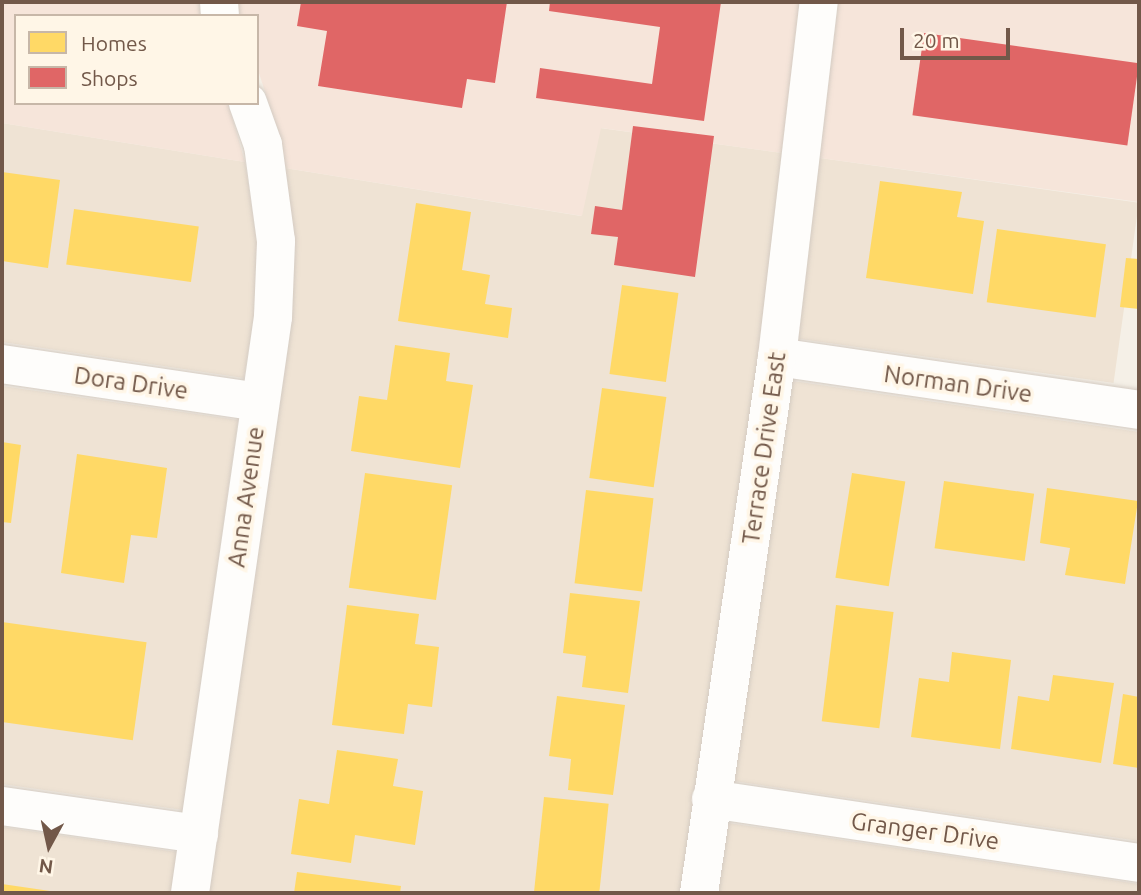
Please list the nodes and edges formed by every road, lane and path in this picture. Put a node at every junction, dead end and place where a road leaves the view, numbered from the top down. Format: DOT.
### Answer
graph roads {
  1 [pos="819,2"];
  2 [pos="249,105"];
  3 [pos="777,357"];
  4 [pos="2,364"];
  5 [pos="259,402"];
  6 [pos="1139,410"];
  7 [pos="711,799"];
  8 [pos="2,806"];
  9 [pos="198,834"];
  10 [pos="1139,863"];
  11 [pos="190,893"];
  12 [pos="699,893"];
  1 -- 3 [label="street, Terrace Drive East"];
  2 -- 5 [label="street, Anna Avenue"];
  3 -- 6 [label="street, Norman Drive"];
  3 -- 7 [label="street, Terrace Drive East"];
  4 -- 5 [label="street, Dora Drive"];
  5 -- 9 [label="street, Anna Avenue"];
  7 -- 10 [label="street, Granger Drive"];
  7 -- 12 [label="street, Terrace Drive East"];
  8 -- 9 [label="street"];
  9 -- 11 [label="street, Anna Avenue"];
}
